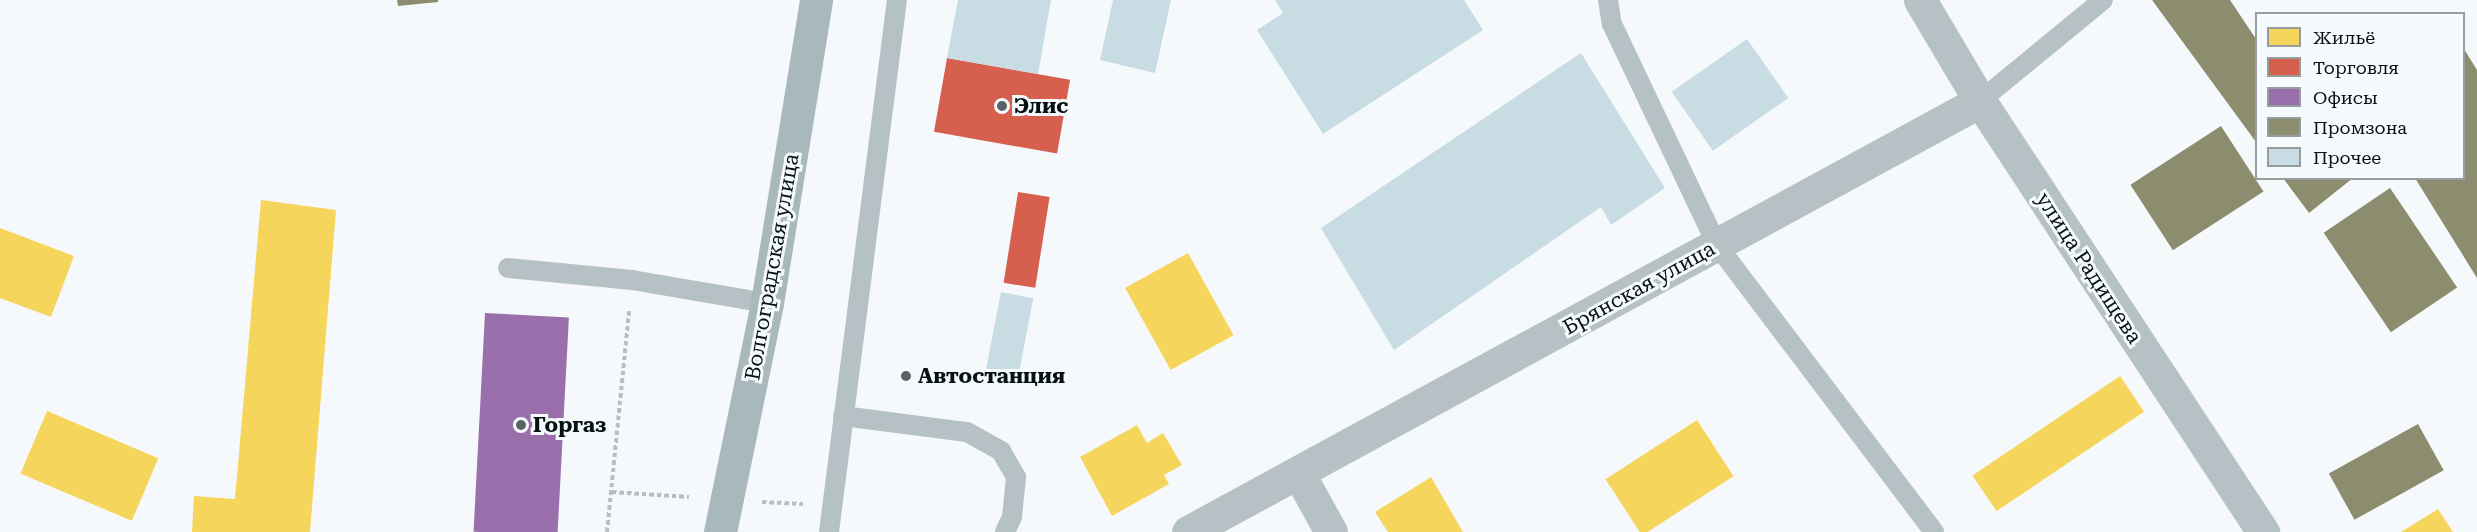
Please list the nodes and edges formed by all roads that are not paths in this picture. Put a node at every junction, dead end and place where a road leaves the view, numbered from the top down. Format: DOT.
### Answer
graph roads {
  1 [pos="816,0"];
  2 [pos="897,0"];
  3 [pos="1608,0"];
  4 [pos="1920,0"];
  5 [pos="2103,0"];
  6 [pos="1980,101"];
  7 [pos="1717,245"];
  8 [pos="508,268"];
  9 [pos="767,303"];
  10 [pos="843,416"];
  11 [pos="1299,474"];
  12 [pos="720,532"];
  13 [pos="829,532"];
  14 [pos="1005,532"];
  15 [pos="1188,532"];
  16 [pos="1331,532"];
  17 [pos="1934,532"];
  18 [pos="2264,532"];
  1 -- 9 [label="main road, Волгоградская улица"];
  2 -- 10 [label="lane"];
  3 -- 7 [label="lane"];
  4 -- 6 [label="street, улица Радищева"];
  5 -- 6 [label="lane"];
  6 -- 7 [label="street, Брянская улица"];
  6 -- 18 [label="street, улица Радищева"];
  7 -- 11 [label="street, Брянская улица"];
  7 -- 17 [label="lane"];
  8 -- 9 [label="lane"];
  9 -- 12 [label="main road, Волгоградская улица"];
  10 -- 13 [label="lane"];
  10 -- 14 [label="lane"];
  11 -- 15 [label="street, Брянская улица"];
  11 -- 16 [label="street"];
}
